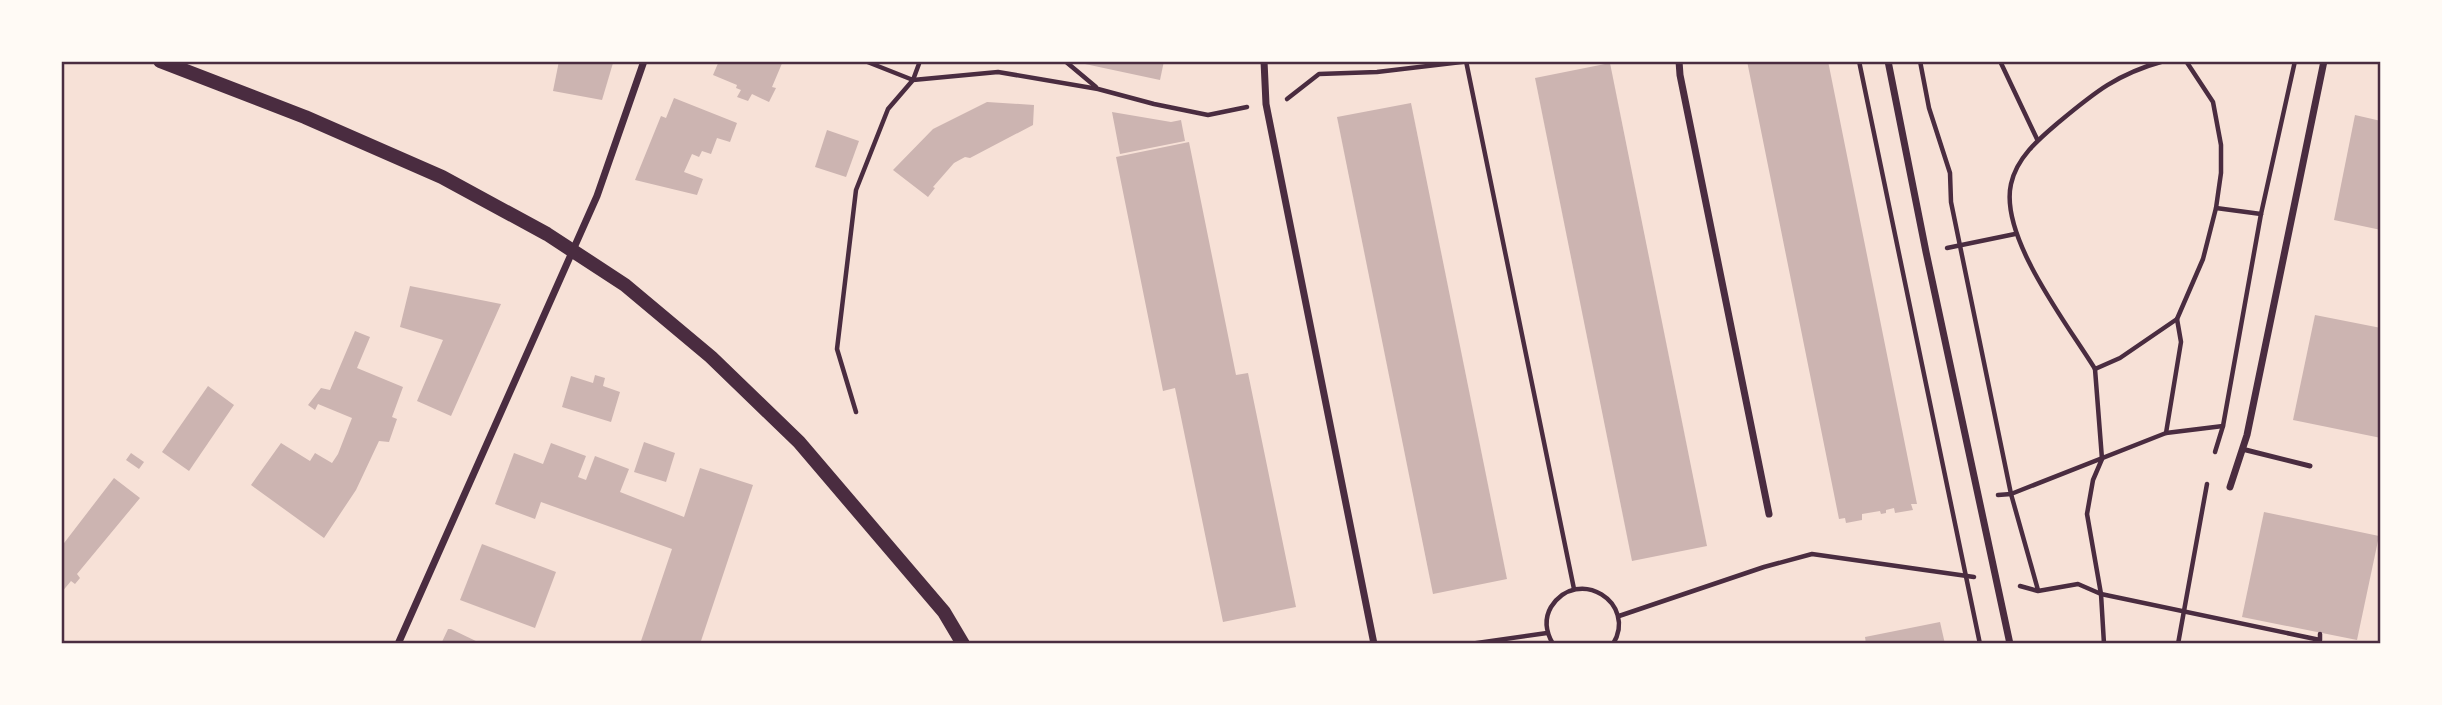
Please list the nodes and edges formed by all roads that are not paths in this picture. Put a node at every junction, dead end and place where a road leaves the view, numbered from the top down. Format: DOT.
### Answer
graph roads {
  1 [pos="160,61"];
  2 [pos="644,61"];
  3 [pos="1264,61"];
  4 [pos="1679,61"];
  5 [pos="1888,61"];
  6 [pos="2324,61"];
  7 [pos="573,250"];
  8 [pos="2242,449"];
  9 [pos="2310,466"];
  10 [pos="2230,487"];
  11 [pos="1769,514"];
  12 [pos="398,644"];
  13 [pos="963,644"];
  14 [pos="1374,644"];
  15 [pos="2010,644"];
  1 -- 7 [label="main road"];
  2 -- 7 [label="street"];
  3 -- 14 [label="street"];
  4 -- 11 [label="street"];
  5 -- 15 [label="street"];
  6 -- 8 [label="street"];
  7 -- 12 [label="street"];
  7 -- 13 [label="main road"];
  8 -- 9 [label="lane"];
  8 -- 10 [label="street"];
}
